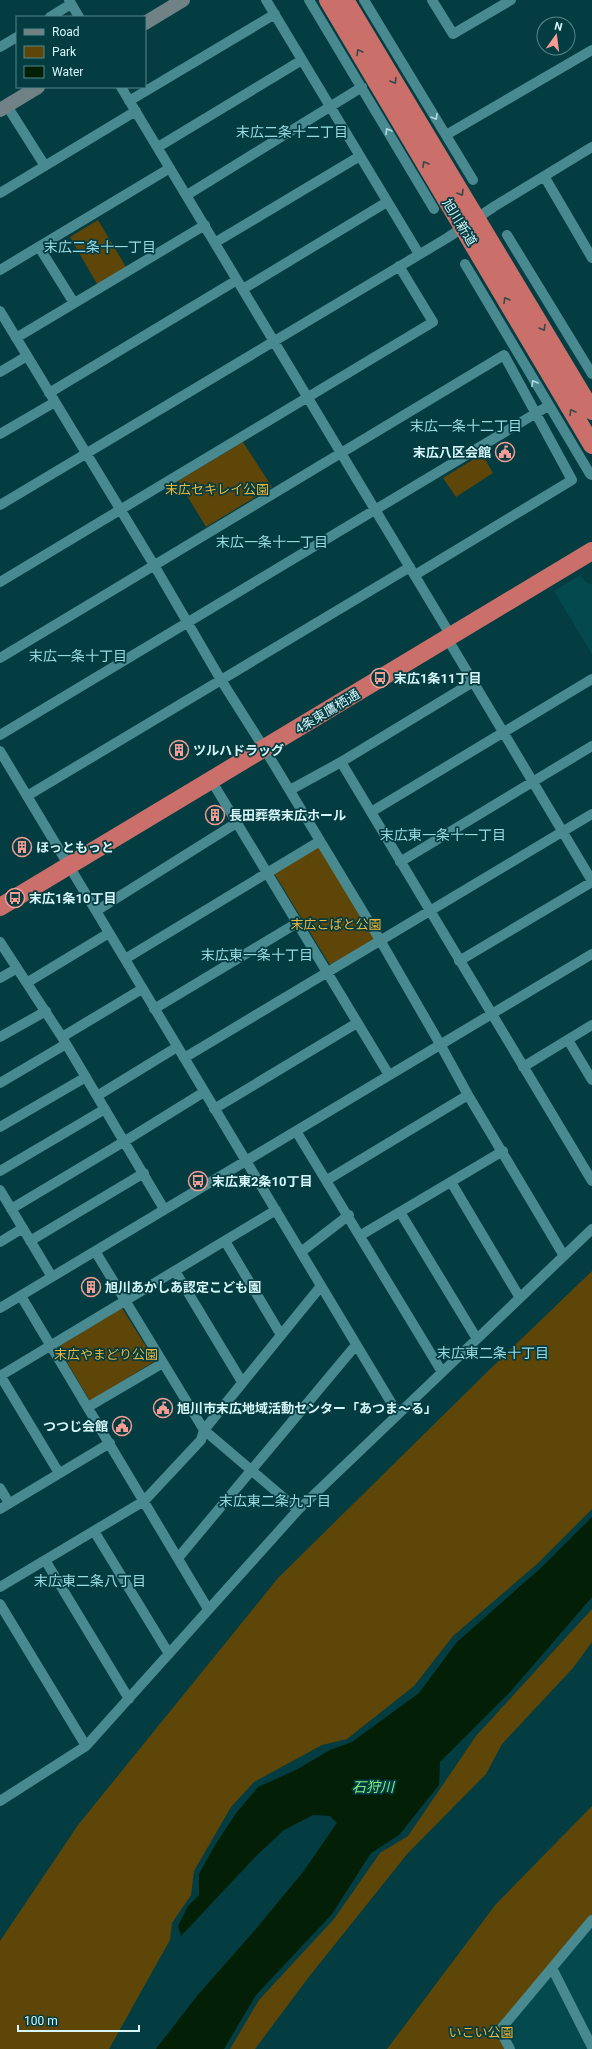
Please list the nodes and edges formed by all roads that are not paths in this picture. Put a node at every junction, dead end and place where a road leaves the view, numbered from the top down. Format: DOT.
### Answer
graph roads {
  1 [pos="183,0"];
  2 [pos="266,0"];
  3 [pos="364,0"];
  4 [pos="432,0"];
  5 [pos="510,0"];
  6 [pos="70,2"];
  7 [pos="325,2"];
  8 [pos="275,14"];
  9 [pos="51,16"];
  10 [pos="78,16"];
  11 [pos="146,22"];
  12 [pos="16,38"];
  13 [pos="0,47"];
  14 [pos="592,50"];
  15 [pos="302,60"];
  16 [pos="362,87"];
  17 [pos="36,88"];
  18 [pos="122,88"];
  19 [pos="129,101"];
  20 [pos="3,108"];
  21 [pos="331,108"];
  22 [pos="136,111"];
  23 [pos="444,142"];
  24 [pos="158,147"];
  25 [pos="592,147"];
  26 [pos="360,156"];
  27 [pos="45,166"];
  28 [pos="170,168"];
  29 [pos="544,176"];
  30 [pos="473,180"];
  31 [pos="428,185"];
  32 [pos="0,193"];
  33 [pos="186,195"];
  34 [pos="387,202"];
  35 [pos="434,209"];
  36 [pos="470,223"];
  37 [pos="205,225"];
  38 [pos="507,235"];
  39 [pos="216,242"];
  40 [pos="39,247"];
  41 [pos="420,254"];
  42 [pos="592,258"];
  43 [pos="512,261"];
  44 [pos="465,264"];
  45 [pos="399,266"];
  46 [pos="0,270"];
  47 [pos="237,280"];
  48 [pos="243,289"];
  49 [pos="74,303"];
  50 [pos="0,311"];
  51 [pos="16,338"];
  52 [pos="275,341"];
  53 [pos="27,356"];
  54 [pos="0,372"];
  55 [pos="592,374"];
  56 [pos="52,397"];
  57 [pos="308,398"];
  58 [pos="548,406"];
  59 [pos="591,408"];
  60 [pos="536,414"];
  61 [pos="0,434"];
  62 [pos="592,445"];
  63 [pos="341,453"];
  64 [pos="86,454"];
  65 [pos="592,475"];
  66 [pos="0,505"];
  67 [pos="120,510"];
  68 [pos="376,510"];
  69 [pos="592,551"];
  70 [pos="154,565"];
  71 [pos="412,571"];
  72 [pos="0,582"];
  73 [pos="187,623"];
  74 [pos="449,637"];
  75 [pos="0,658"];
  76 [pos="592,679"];
  77 [pos="221,680"];
  78 [pos="473,682"];
  79 [pos="503,732"];
  80 [pos="0,735"];
  81 [pos="592,746"];
  82 [pos="264,748"];
  83 [pos="0,751"];
  84 [pos="341,762"];
  85 [pos="211,780"];
  86 [pos="532,782"];
  87 [pos="290,790"];
  88 [pos="27,796"];
  89 [pos="371,812"];
  90 [pos="592,814"];
  91 [pos="238,822"];
  92 [pos="562,832"];
  93 [pos="320,841"];
  94 [pos="400,862"];
  95 [pos="69,866"];
  96 [pos="268,873"];
  97 [pos="592,881"];
  98 [pos="0,907"];
  99 [pos="96,911"];
  100 [pos="430,912"];
  101 [pos="297,923"];
  102 [pos="109,933"];
  103 [pos="380,940"];
  104 [pos="0,942"];
  105 [pos="592,954"];
  106 [pos="125,960"];
  107 [pos="460,961"];
  108 [pos="16,969"];
  109 [pos="327,973"];
  110 [pos="0,978"];
  111 [pos="28,982"];
  112 [pos="142,989"];
  113 [pos="154,1008"];
  114 [pos="46,1010"];
  115 [pos="491,1014"];
  116 [pos="357,1023"];
  117 [pos="592,1025"];
  118 [pos="0,1037"];
  119 [pos="64,1040"];
  120 [pos="568,1040"];
  121 [pos="440,1044"];
  122 [pos="177,1047"];
  123 [pos="184,1058"];
  124 [pos="523,1067"];
  125 [pos="389,1075"];
  126 [pos="86,1077"];
  127 [pos="592,1080"];
  128 [pos="0,1083"];
  129 [pos="204,1092"];
  130 [pos="468,1095"];
  131 [pos="97,1096"];
  132 [pos="214,1108"];
  133 [pos="105,1109"];
  134 [pos="0,1127"];
  135 [pos="296,1131"];
  136 [pos="125,1141"];
  137 [pos="503,1151"];
  138 [pos="245,1161"];
  139 [pos="0,1171"];
  140 [pos="144,1173"];
  141 [pos="327,1180"];
  142 [pos="592,1181"];
  143 [pos="451,1182"];
  144 [pos="0,1190"];
  145 [pos="11,1209"];
  146 [pos="164,1209"];
  147 [pos="276,1210"];
  148 [pos="400,1212"];
  149 [pos="349,1215"];
  150 [pos="23,1228"];
  151 [pos="592,1229"];
  152 [pos="361,1235"];
  153 [pos="30,1241"];
  154 [pos="225,1241"];
  155 [pos="0,1242"];
  156 [pos="95,1251"];
  157 [pos="300,1252"];
  158 [pos="564,1256"];
  159 [pos="175,1271"];
  160 [pos="52,1277"];
  161 [pos="321,1286"];
  162 [pos="21,1296"];
  163 [pos="520,1298"];
  164 [pos="125,1301"];
  165 [pos="0,1308"];
  166 [pos="281,1335"];
  167 [pos="477,1339"];
  168 [pos="50,1344"];
  169 [pos="356,1345"];
  170 [pos="163,1363"];
  171 [pos="442,1372"];
  172 [pos="0,1376"];
  173 [pos="242,1382"];
  174 [pos="88,1407"];
  175 [pos="398,1414"];
  176 [pos="204,1430"];
  177 [pos="110,1443"];
  178 [pos="251,1470"];
  179 [pos="59,1472"];
  180 [pos="0,1488"];
  181 [pos="144,1501"];
  182 [pos="9,1503"];
  183 [pos="0,1509"];
  184 [pos="298,1510"];
  185 [pos="94,1531"];
  186 [pos="178,1558"];
  187 [pos="44,1560"];
  188 [pos="0,1588"];
  189 [pos="0,1604"];
  190 [pos="208,1609"];
  191 [pos="169,1654"];
  192 [pos="129,1699"];
  193 [pos="86,1746"];
  194 [pos="0,1801"];
  195 [pos="592,1920"];
  196 [pos="552,1968"];
  197 [pos="592,2047"];
  198 [pos="510,2049"];
  1 -- 11 [label="street"];
  2 -- 8 [label="street"];
  3 -- 23 [label="street, one-way"];
  4 -- 5 [label="street"];
  6 -- 9 [label="street"];
  6 -- 10 [label="street"];
  7 -- 16 [label="street"];
  7 -- 23 [label="highway, 旭川新道, one-way"];
  31 -- 7 [label="highway, 旭川新道, one-way"];
  8 -- 15 [label="street"];
  8 -- 19 [label="street"];
  12 -- 13 [label="street"];
  14 -- 23 [label="street"];
  15 -- 21 [label="street"];
  15 -- 24 [label="street"];
  16 -- 21 [label="street"];
  31 -- 16 [label="street, one-way"];
  17 -- 20 [label="street"];
  18 -- 19 [label="street"];
  19 -- 22 [label="street"];
  20 -- 27 [label="street"];
  21 -- 26 [label="street"];
  21 -- 33 [label="street"];
  22 -- 24 [label="street"];
  22 -- 27 [label="street"];
  23 -- 30 [label="street"];
  23 -- 36 [label="highway, 旭川新道, one-way"];
  24 -- 28 [label="street"];
  25 -- 29 [label="street"];
  26 -- 34 [label="street"];
  26 -- 39 [label="street"];
  27 -- 32 [label="street"];
  28 -- 33 [label="street"];
  28 -- 40 [label="street"];
  29 -- 36 [label="street"];
  29 -- 42 [label="street"];
  31 -- 35 [label="street"];
  31 -- 36 [label="highway, 旭川新道"];
  33 -- 37 [label="street"];
  34 -- 41 [label="street"];
  34 -- 48 [label="street"];
  36 -- 41 [label="street"];
  36 -- 43 [label="highway, 旭川新道"];
  62 -- 36 [label="highway, 旭川新道, one-way"];
  37 -- 39 [label="street"];
  37 -- 49 [label="street"];
  38 -- 43 [label="street"];
  39 -- 47 [label="street"];
  40 -- 46 [label="street"];
  40 -- 49 [label="street"];
  41 -- 45 [label="street"];
  43 -- 55 [label="street"];
  43 -- 59 [label="highway, 旭川新道, one-way"];
  58 -- 44 [label="street, one-way"];
  45 -- 52 [label="street"];
  45 -- 57 [label="street"];
  47 -- 48 [label="street"];
  47 -- 56 [label="street"];
  48 -- 52 [label="street"];
  49 -- 51 [label="street"];
  50 -- 51 [label="street"];
  51 -- 53 [label="street"];
  52 -- 57 [label="street"];
  52 -- 64 [label="street"];
  53 -- 54 [label="street"];
  53 -- 56 [label="street"];
  56 -- 61 [label="street"];
  56 -- 64 [label="street"];
  57 -- 63 [label="street"];
  57 -- 67 [label="street"];
  58 -- 60 [label="street"];
  58 -- 65 [label="street"];
  60 -- 63 [label="street"];
  60 -- 68 [label="street"];
  60 -- 71 [label="street"];
  63 -- 68 [label="street"];
  63 -- 70 [label="street"];
  64 -- 66 [label="street"];
  64 -- 67 [label="street"];
  67 -- 70 [label="street"];
  67 -- 72 [label="street"];
  68 -- 71 [label="street"];
  68 -- 73 [label="street"];
  69 -- 74 [label="highway, 4条東鷹栖通"];
  70 -- 73 [label="street"];
  70 -- 75 [label="street"];
  71 -- 74 [label="street"];
  71 -- 77 [label="street"];
  73 -- 77 [label="street"];
  73 -- 80 [label="street"];
  74 -- 78 [label="street"];
  74 -- 82 [label="highway, 4条東鷹栖通"];
  76 -- 79 [label="street"];
  77 -- 82 [label="street"];
  77 -- 88 [label="street"];
  78 -- 79 [label="street"];
  78 -- 84 [label="street"];
  79 -- 86 [label="street"];
  79 -- 89 [label="street"];
  81 -- 86 [label="street"];
  82 -- 85 [label="highway, 4条東鷹栖通"];
  82 -- 87 [label="street"];
  83 -- 88 [label="street"];
  84 -- 87 [label="street"];
  84 -- 89 [label="street"];
  85 -- 91 [label="street"];
  85 -- 95 [label="highway, 4条東鷹栖通"];
  86 -- 92 [label="street"];
  86 -- 94 [label="street"];
  87 -- 93 [label="street"];
  88 -- 95 [label="street"];
  89 -- 94 [label="street"];
  90 -- 92 [label="street"];
  91 -- 96 [label="street"];
  91 -- 99 [label="street"];
  92 -- 97 [label="street"];
  92 -- 100 [label="street"];
  93 -- 96 [label="street"];
  93 -- 103 [label="street"];
  94 -- 100 [label="street"];
  95 -- 98 [label="highway, 4条東鷹栖通"];
  95 -- 99 [label="street"];
  96 -- 101 [label="street"];
  96 -- 106 [label="street"];
  97 -- 107 [label="street"];
  99 -- 102 [label="street"];
  100 -- 103 [label="street"];
  100 -- 107 [label="street"];
  101 -- 109 [label="street"];
  101 -- 113 [label="street"];
  102 -- 106 [label="street"];
  102 -- 111 [label="street"];
  103 -- 109 [label="street"];
  103 -- 121 [label="street"];
  104 -- 108 [label="street"];
  105 -- 115 [label="street"];
  106 -- 112 [label="street"];
  107 -- 115 [label="street"];
  108 -- 110 [label="street"];
  108 -- 111 [label="street"];
  109 -- 116 [label="street"];
  109 -- 123 [label="street"];
  111 -- 114 [label="street"];
  112 -- 113 [label="street"];
  112 -- 119 [label="street"];
  113 -- 122 [label="street"];
  114 -- 118 [label="street"];
  114 -- 119 [label="street"];
  115 -- 121 [label="street"];
  115 -- 124 [label="street"];
  116 -- 125 [label="street"];
  116 -- 132 [label="street"];
  117 -- 120 [label="street"];
  119 -- 126 [label="street"];
  119 -- 128 [label="street"];
  120 -- 124 [label="street"];
  120 -- 127 [label="street"];
  121 -- 125 [label="street"];
  121 -- 130 [label="street"];
  122 -- 123 [label="street"];
  122 -- 131 [label="street"];
  123 -- 129 [label="street"];
  124 -- 142 [label="street"];
  125 -- 135 [label="street"];
  126 -- 131 [label="street"];
  126 -- 134 [label="street"];
  129 -- 132 [label="street"];
  129 -- 136 [label="street"];
  130 -- 137 [label="street"];
  130 -- 141 [label="street"];
  131 -- 133 [label="street"];
  132 -- 138 [label="street"];
  133 -- 136 [label="street"];
  133 -- 139 [label="street"];
  135 -- 138 [label="street"];
  135 -- 141 [label="street"];
  136 -- 140 [label="street"];
  136 -- 145 [label="street"];
  137 -- 143 [label="street"];
  137 -- 158 [label="street"];
  138 -- 146 [label="street"];
  138 -- 147 [label="street"];
  140 -- 146 [label="street"];
  140 -- 153 [label="street"];
  141 -- 149 [label="street"];
  143 -- 148 [label="street"];
  143 -- 163 [label="street"];
  144 -- 145 [label="street"];
  145 -- 150 [label="street"];
  146 -- 156 [label="street"];
  147 -- 154 [label="street"];
  147 -- 157 [label="street"];
  148 -- 152 [label="street"];
  148 -- 167 [label="street"];
  149 -- 152 [label="street"];
  149 -- 157 [label="street"];
  150 -- 153 [label="street"];
  150 -- 155 [label="street"];
  151 -- 158 [label="street"];
  152 -- 171 [label="street"];
  153 -- 160 [label="street"];
  154 -- 159 [label="street"];
  154 -- 166 [label="street"];
  156 -- 160 [label="street"];
  156 -- 164 [label="street"];
  157 -- 161 [label="street"];
  158 -- 163 [label="street"];
  159 -- 164 [label="street"];
  159 -- 173 [label="street"];
  160 -- 162 [label="street"];
  161 -- 166 [label="street"];
  161 -- 169 [label="street"];
  162 -- 165 [label="street"];
  162 -- 168 [label="street"];
  163 -- 167 [label="street"];
  164 -- 168 [label="street"];
  164 -- 170 [label="street"];
  166 -- 173 [label="street"];
  167 -- 171 [label="street"];
  168 -- 172 [label="street"];
  168 -- 174 [label="street"];
  169 -- 175 [label="street"];
  169 -- 178 [label="street"];
  170 -- 174 [label="street"];
  170 -- 176 [label="street"];
  171 -- 175 [label="street"];
  172 -- 179 [label="street"];
  173 -- 176 [label="street"];
  174 -- 177 [label="street"];
  175 -- 184 [label="street"];
  176 -- 178 [label="street"];
  176 -- 181 [label="street"];
  177 -- 179 [label="street"];
  177 -- 181 [label="street"];
  178 -- 184 [label="street"];
  178 -- 186 [label="street"];
  179 -- 182 [label="street"];
  180 -- 182 [label="street"];
  181 -- 185 [label="street"];
  181 -- 186 [label="street"];
  182 -- 183 [label="street"];
  184 -- 190 [label="street"];
  185 -- 187 [label="street"];
  185 -- 191 [label="street"];
  186 -- 190 [label="street"];
  187 -- 188 [label="street"];
  187 -- 192 [label="street"];
  189 -- 193 [label="street"];
  190 -- 191 [label="street"];
  191 -- 192 [label="street"];
  192 -- 193 [label="street"];
  193 -- 194 [label="street"];
  195 -- 196 [label="street"];
  196 -- 197 [label="street"];
  196 -- 198 [label="street"];
}
